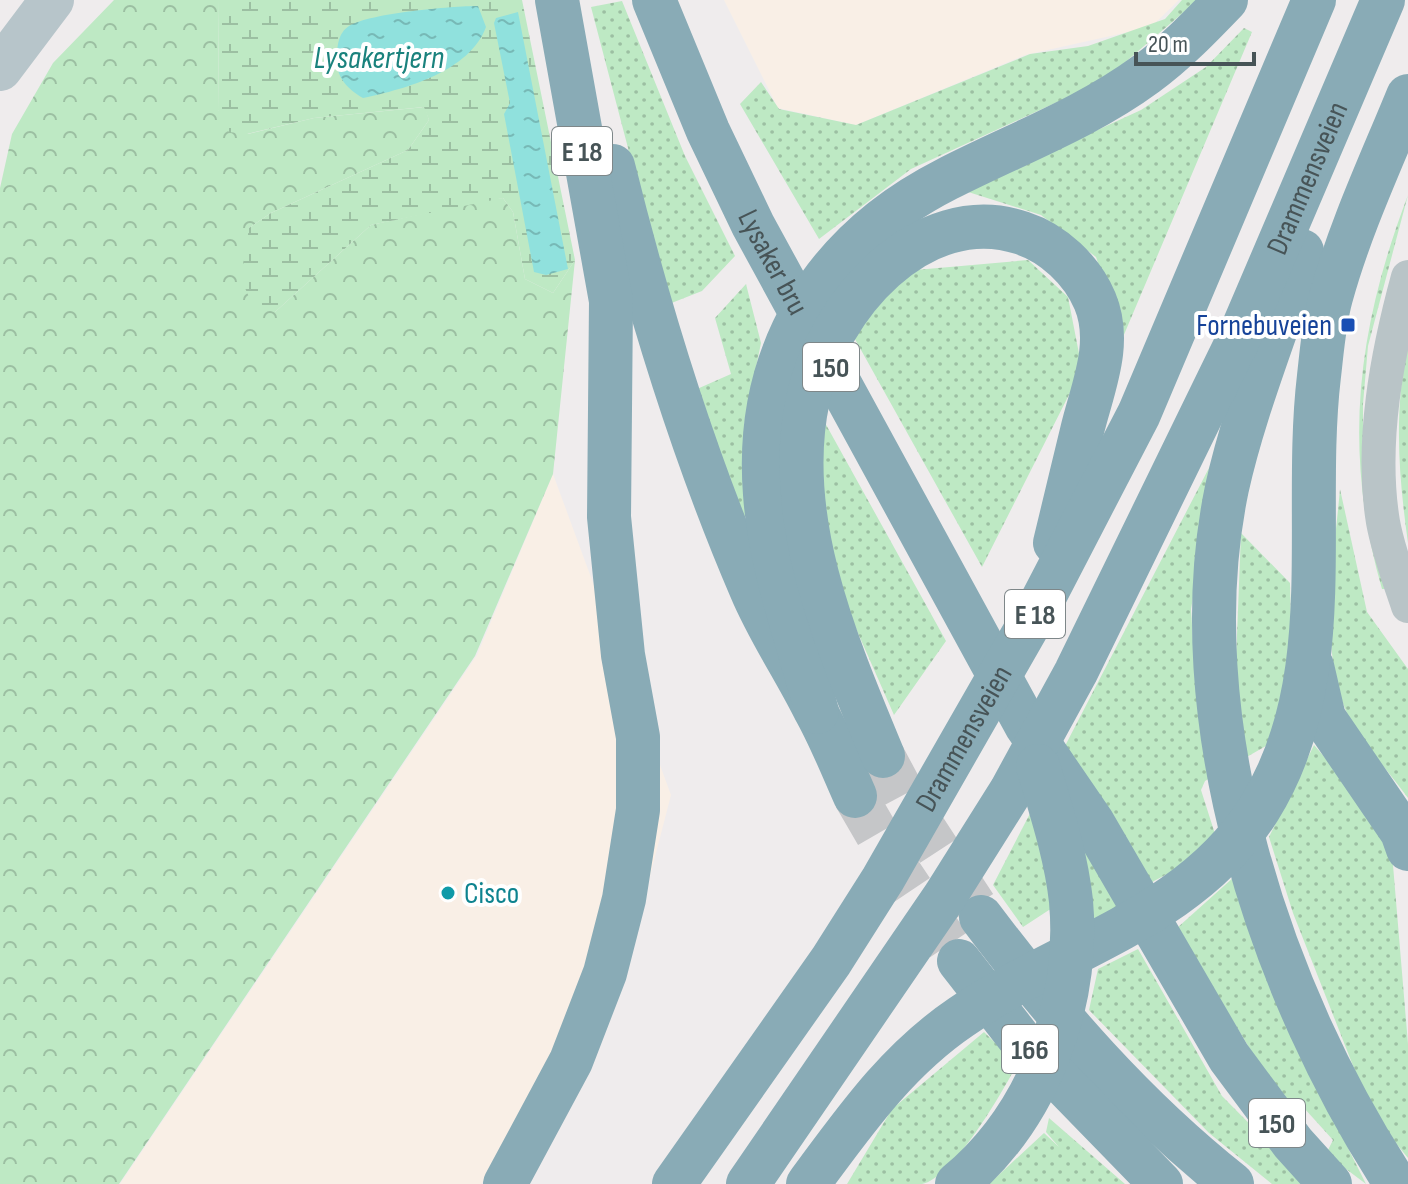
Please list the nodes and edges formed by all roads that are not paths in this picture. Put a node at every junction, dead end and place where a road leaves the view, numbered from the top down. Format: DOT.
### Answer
graph roads {
  1 [pos="52,0"];
  2 [pos="557,0"];
  3 [pos="563,0"];
  4 [pos="654,0"];
  5 [pos="1226,0"];
  6 [pos="1314,0"];
  7 [pos="1383,0"];
  8 [pos="1366,43"];
  9 [pos="0,69"];
  10 [pos="1408,96"];
  11 [pos="1408,277"];
  12 [pos="1041,603"];
  13 [pos="1408,606"];
  14 [pos="1310,660"];
  15 [pos="817,712"];
  16 [pos="1026,725"];
  17 [pos="883,756"];
  18 [pos="855,796"];
  19 [pos="1408,849"];
  20 [pos="981,917"];
  21 [pos="959,961"];
  22 [pos="505,1184"];
  23 [pos="674,1184"];
  24 [pos="748,1184"];
  25 [pos="808,1184"];
  26 [pos="957,1184"];
  27 [pos="1161,1184"];
  28 [pos="1232,1184"];
  29 [pos="1330,1184"];
  30 [pos="1396,1184"];
  1 -- 9 [label="main road"];
  2 -- 22 [label="highway, E 18"];
  3 -- 15 [label="highway"];
  4 -- 16 [label="highway, Lysaker bru / 150"];
  5 -- 15 [label="highway"];
  6 -- 12 [label="highway, Drammensveien / E 18"];
  7 -- 8 [label="highway, Drammensveien / E 18"];
  8 -- 24 [label="highway, Drammensveien / E 18"];
  8 -- 30 [label="highway, E 18"];
  10 -- 14 [label="highway"];
  11 -- 13 [label="street"];
  12 -- 17 [label="highway, E 18"];
  12 -- 23 [label="highway, Drammensveien / E 18"];
  14 -- 19 [label="highway"];
  14 -- 25 [label="highway"];
  15 -- 18 [label="highway"];
  16 -- 26 [label="highway"];
  16 -- 29 [label="highway, 150"];
  20 -- 28 [label="highway"];
  21 -- 27 [label="highway, 166"];
}
